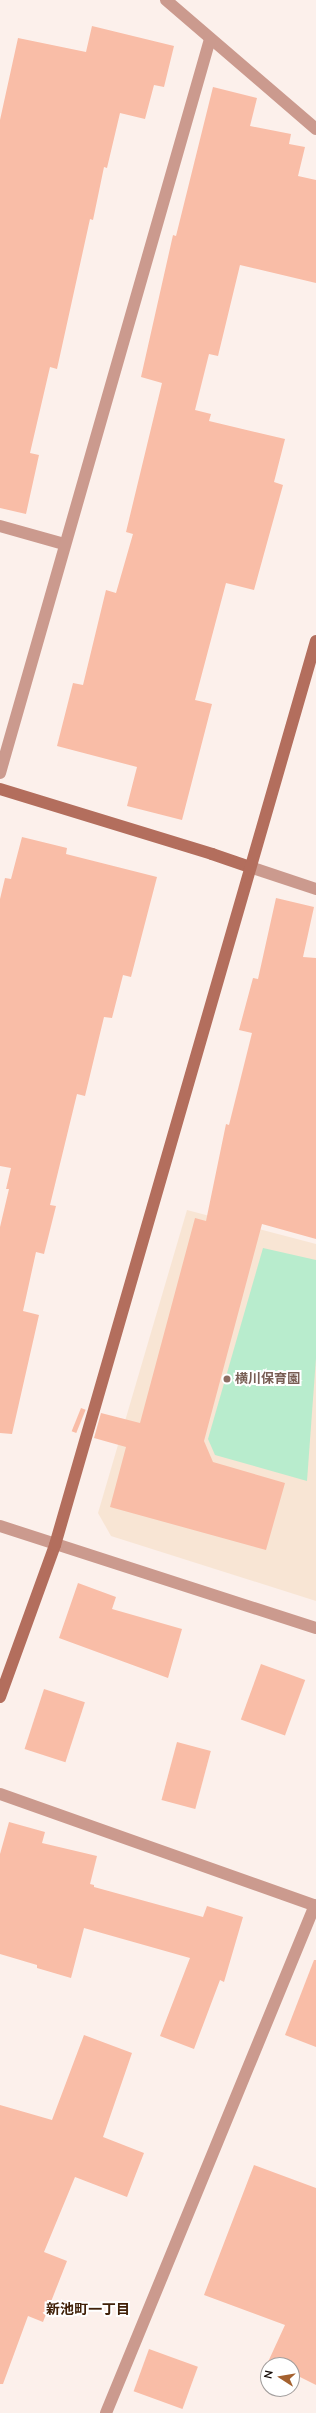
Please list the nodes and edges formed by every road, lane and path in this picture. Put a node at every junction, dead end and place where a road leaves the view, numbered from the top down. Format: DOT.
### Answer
graph roads {
  1 [pos="166,0"];
  2 [pos="210,39"];
  3 [pos="316,129"];
  4 [pos="0,526"];
  5 [pos="64,544"];
  6 [pos="316,641"];
  7 [pos="0,773"];
  8 [pos="0,789"];
  9 [pos="250,867"];
  10 [pos="316,889"];
  11 [pos="0,1526"];
  12 [pos="55,1545"];
  13 [pos="316,1628"];
  14 [pos="0,1697"];
  15 [pos="0,1794"];
  16 [pos="315,1906"];
  17 [pos="106,2413"];
  1 -- 2 [label="street"];
  2 -- 3 [label="street"];
  2 -- 5 [label="street"];
  4 -- 5 [label="street"];
  5 -- 7 [label="street"];
  6 -- 9 [label="street"];
  8 -- 9 [label="street"];
  9 -- 10 [label="street"];
  9 -- 12 [label="street"];
  11 -- 12 [label="street"];
  12 -- 13 [label="street"];
  12 -- 14 [label="street"];
  15 -- 16 [label="street"];
  16 -- 17 [label="street"];
}
